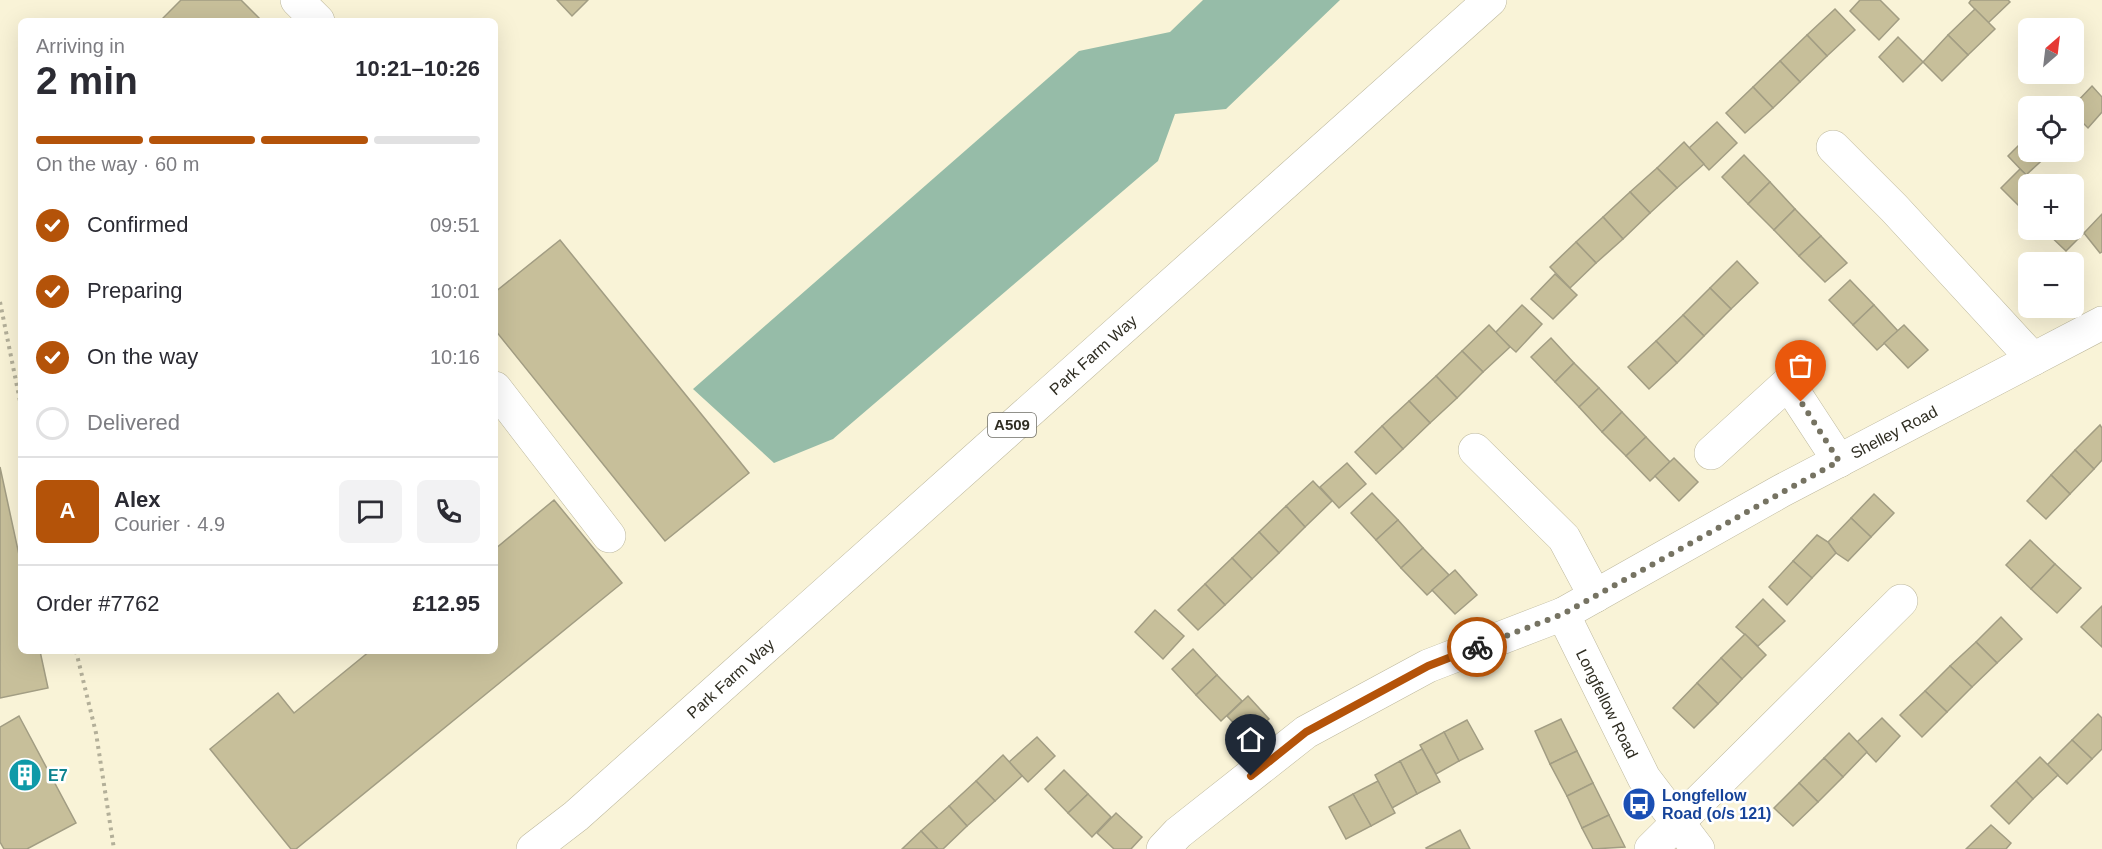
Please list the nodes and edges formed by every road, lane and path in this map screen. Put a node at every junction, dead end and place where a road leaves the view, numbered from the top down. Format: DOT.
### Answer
graph roads {
  1 [pos="297,0"];
  2 [pos="1490,0"];
  3 [pos="315,18"];
  4 [pos="1833,147"];
  5 [pos="0,302"];
  6 [pos="2102,323"];
  7 [pos="2033,359"];
  8 [pos="18,391"];
  9 [pos="498,392"];
  10 [pos="1475,450"];
  11 [pos="1711,453"];
  12 [pos="1839,461"];
  13 [pos="609,536"];
  14 [pos="1595,596"];
  15 [pos="1901,601"];
  16 [pos="1563,614"];
  17 [pos="77,654"];
  18 [pos="1678,823"];
  19 [pos="114,849"];
  20 [pos="533,849"];
  21 [pos="1163,849"];
  22 [pos="1651,849"];
  23 [pos="1698,849"];
  1 -- 3 [label="main road"];
  2 -- 20 [label="main road, Park Farm Way / A509"];
  4 -- 7 [label="main road"];
  5 -- 8 [label="path"];
  6 -- 7 [label="main road, Shelley Road"];
  7 -- 12 [label="main road, Shelley Road"];
  9 -- 13 [label="main road"];
  10 -- 14 [label="main road"];
  11 -- 12 [label="main road"];
  12 -- 14 [label="main road, Shelley Road"];
  14 -- 16 [label="main road, Shelley Road"];
  15 -- 18 [label="main road"];
  16 -- 18 [label="main road, Longfellow Road"];
  16 -- 21 [label="main road, Shelley Road"];
  17 -- 19 [label="path"];
  18 -- 22 [label="main road"];
  18 -- 23 [label="main road, Longfellow Road"];
}
